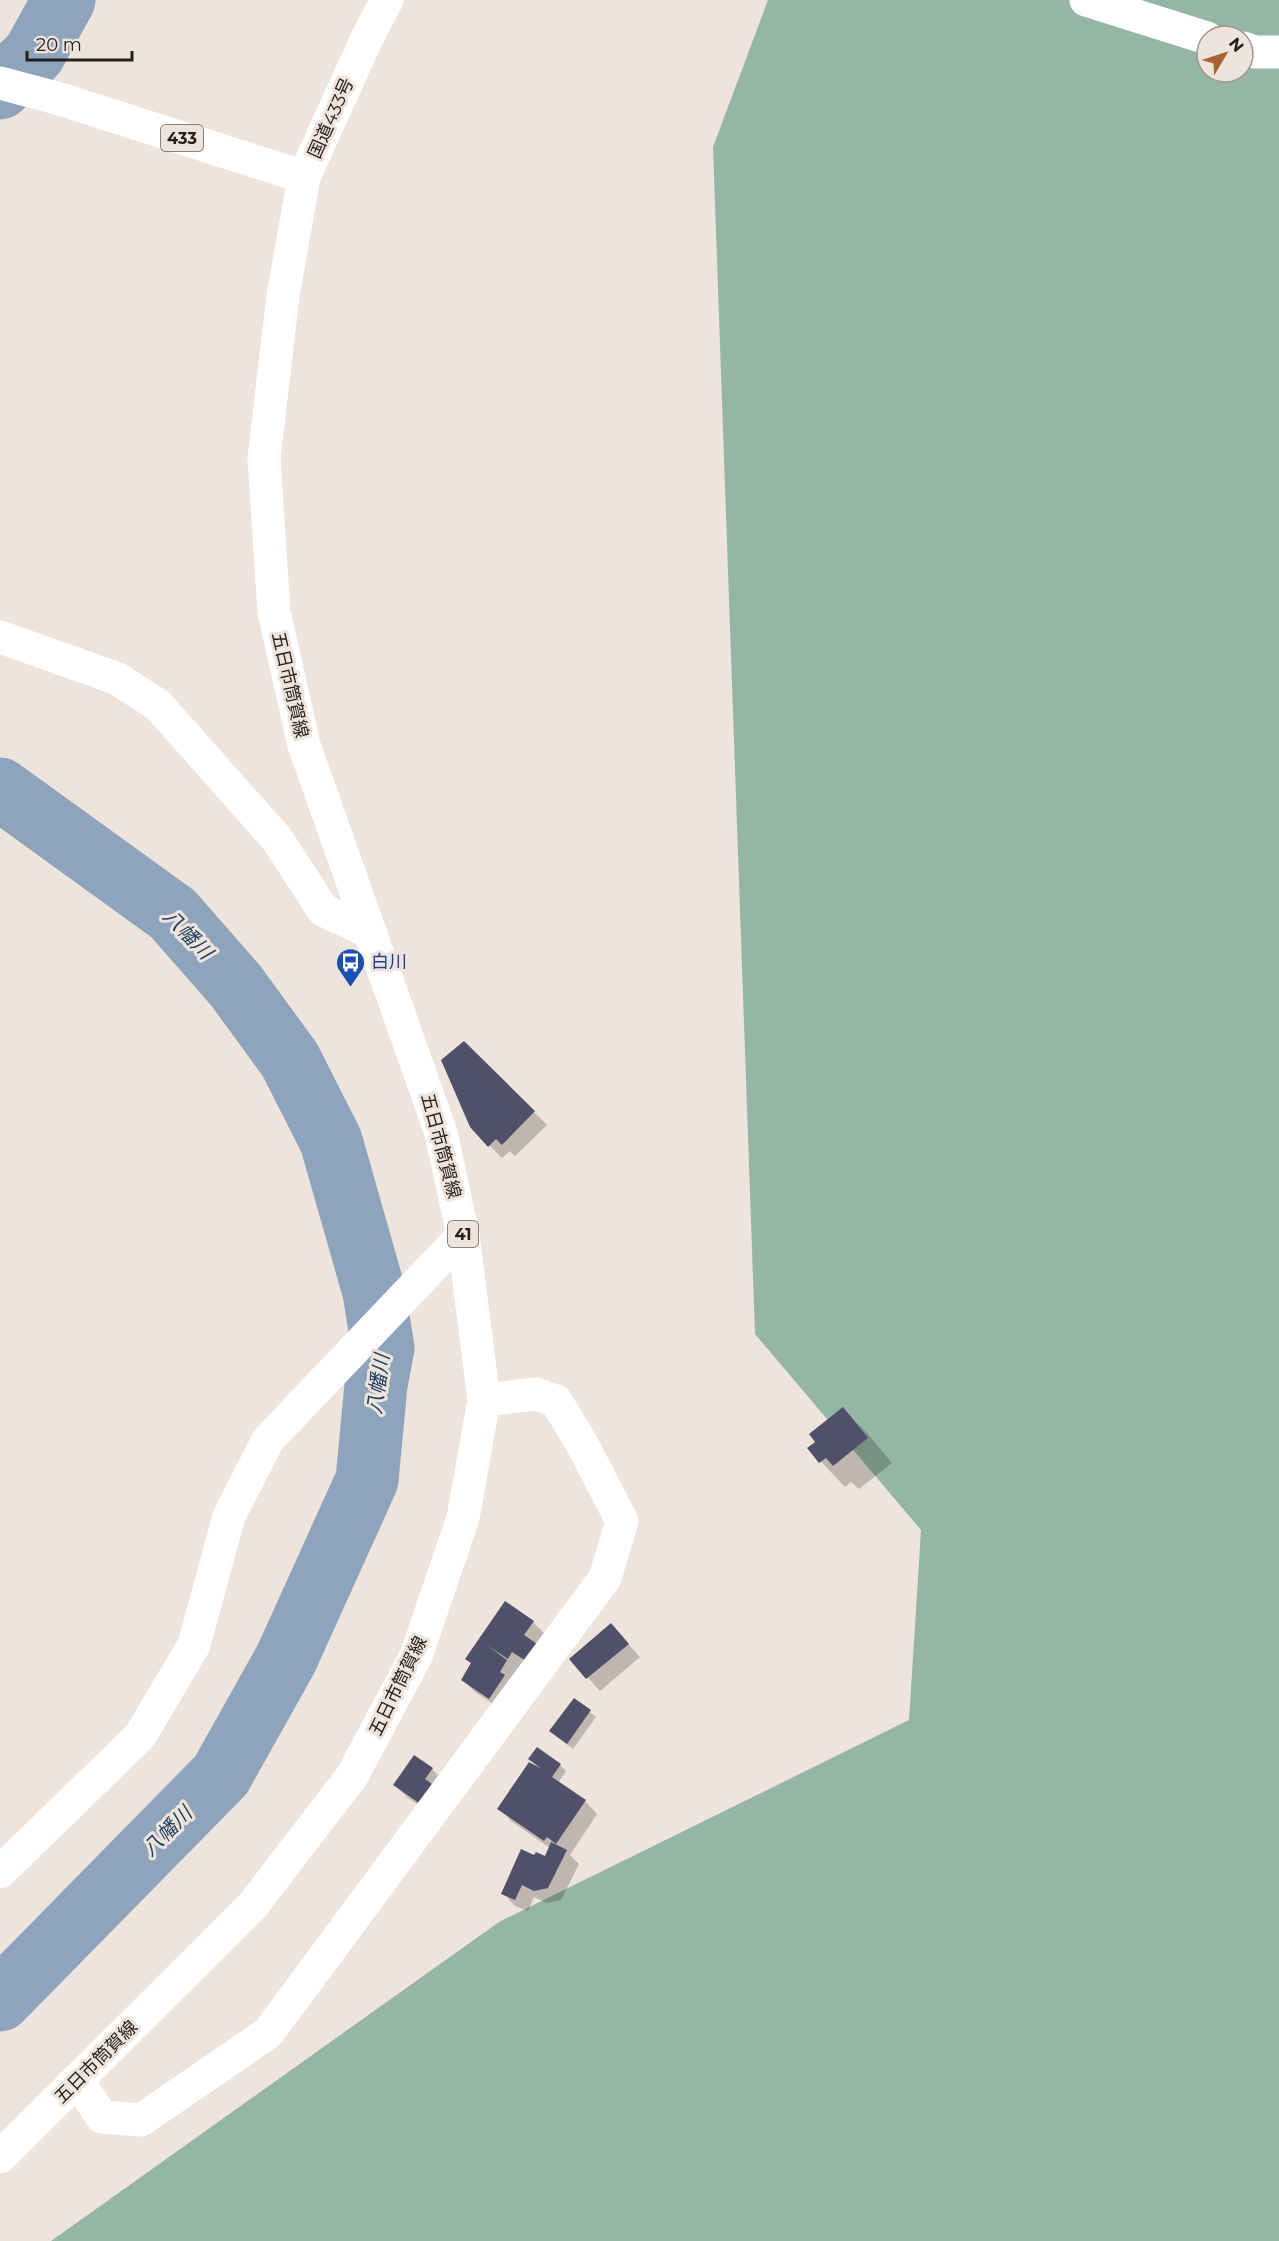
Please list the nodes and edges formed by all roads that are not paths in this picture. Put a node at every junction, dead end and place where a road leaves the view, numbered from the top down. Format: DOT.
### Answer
graph roads {
  1 [pos="387,0"];
  2 [pos="1086,0"];
  3 [pos="1195,34"];
  4 [pos="1255,52"];
  5 [pos="1279,52"];
  6 [pos="0,83"];
  7 [pos="304,177"];
  8 [pos="0,637"];
  9 [pos="370,932"];
  10 [pos="463,1235"];
  11 [pos="484,1400"];
  12 [pos="0,1872"];
  13 [pos="77,2080"];
  14 [pos="0,2157"];
  1 -- 7 [label="main road, 国道433号"];
  2 -- 3 [label="main road"];
  4 -- 5 [label="main road"];
  6 -- 7 [label="main road, 国道433号 / 433"];
  7 -- 9 [label="main road, 五日市筒賀線 / 41"];
  8 -- 9 [label="main road"];
  9 -- 10 [label="main road, 五日市筒賀線 / 41"];
  10 -- 11 [label="main road, 五日市筒賀線 / 41"];
  10 -- 12 [label="main road"];
  11 -- 13 [label="main road, 五日市筒賀線 / 41"];
  11 -- 13 [label="main road"];
  13 -- 14 [label="main road, 五日市筒賀線 / 41"];
}
